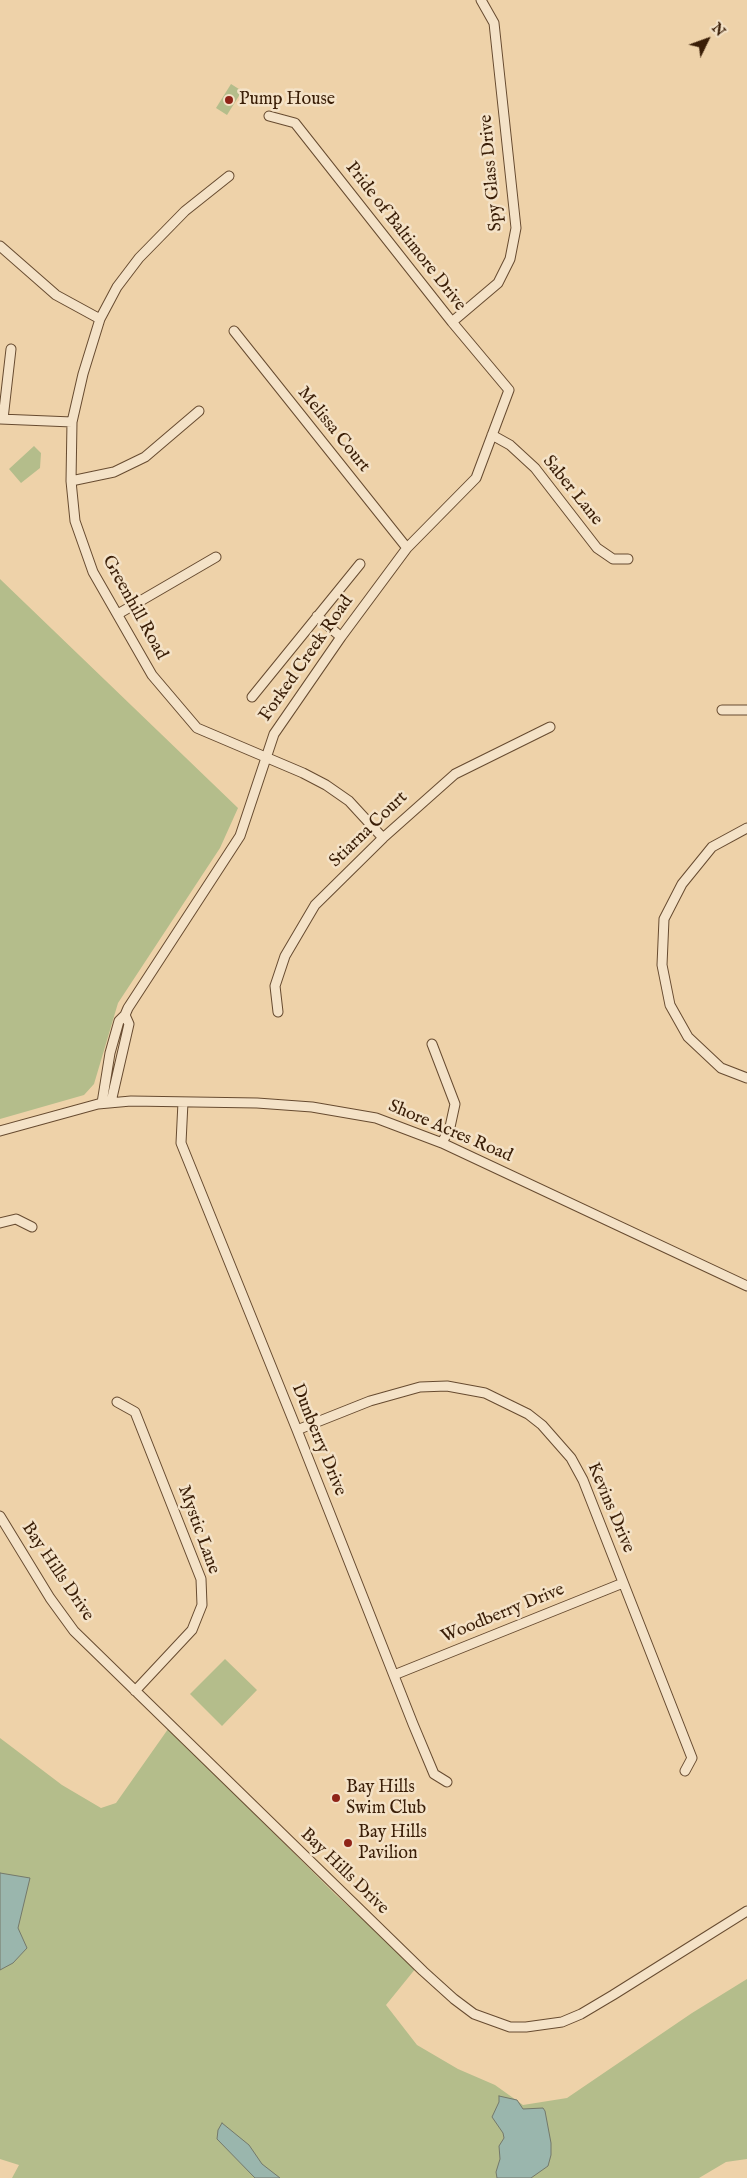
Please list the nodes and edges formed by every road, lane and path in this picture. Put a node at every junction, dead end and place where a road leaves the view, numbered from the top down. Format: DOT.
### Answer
graph roads {
  1 [pos="481,0"];
  2 [pos="269,116"];
  3 [pos="229,176"];
  4 [pos="0,246"];
  5 [pos="100,319"];
  6 [pos="452,322"];
  7 [pos="234,331"];
  8 [pos="11,349"];
  9 [pos="509,390"];
  10 [pos="199,411"];
  11 [pos="2,419"];
  12 [pos="72,422"];
  13 [pos="492,435"];
  14 [pos="71,481"];
  15 [pos="407,548"];
  16 [pos="216,556"];
  17 [pos="628,559"];
  18 [pos="360,564"];
  19 [pos="118,614"];
  20 [pos="317,616"];
  21 [pos="341,637"];
  22 [pos="252,697"];
  23 [pos="722,710"];
  24 [pos="747,710"];
  25 [pos="550,728"];
  26 [pos="266,758"];
  27 [pos="747,828"];
  28 [pos="383,838"];
  29 [pos="278,1012"];
  30 [pos="432,1044"];
  31 [pos="747,1078"];
  32 [pos="183,1102"];
  33 [pos="106,1103"];
  34 [pos="0,1131"];
  35 [pos="442,1143"];
  36 [pos="0,1223"];
  37 [pos="32,1227"];
  38 [pos="747,1286"];
  39 [pos="117,1402"];
  40 [pos="297,1430"];
  41 [pos="0,1516"];
  42 [pos="623,1583"];
  43 [pos="394,1675"];
  44 [pos="135,1691"];
  45 [pos="685,1771"];
  46 [pos="446,1782"];
  47 [pos="747,1911"];
  1 -- 6 [label="street, Spy Glass Drive"];
  2 -- 6 [label="street, Pride of Baltimore Drive"];
  3 -- 5 [label="street, Greenhill Road"];
  4 -- 5 [label="street"];
  5 -- 12 [label="street, Greenhill Road"];
  6 -- 9 [label="street, Pride of Baltimore Drive"];
  7 -- 15 [label="street, Melissa Court"];
  8 -- 11 [label="street"];
  9 -- 13 [label="street, Forked Creek Road"];
  10 -- 14 [label="street"];
  11 -- 12 [label="street"];
  12 -- 14 [label="street, Greenhill Road"];
  13 -- 15 [label="street, Forked Creek Road"];
  13 -- 17 [label="street, Saber Lane"];
  14 -- 19 [label="street, Greenhill Road"];
  15 -- 21 [label="street, Forked Creek Road"];
  16 -- 19 [label="street"];
  18 -- 20 [label="street"];
  19 -- 26 [label="street, Greenhill Road"];
  20 -- 21 [label="street"];
  20 -- 22 [label="street"];
  21 -- 26 [label="street, Forked Creek Road"];
  23 -- 24 [label="street"];
  25 -- 28 [label="street, Stiarna Court"];
  26 -- 28 [label="street, Greenhill Road"];
  26 -- 33 [label="street, Forked Creek Road"];
  27 -- 31 [label="street"];
  28 -- 29 [label="street, Stiarna Court"];
  30 -- 35 [label="street"];
  32 -- 33 [label="street, Shore Acres Road"];
  32 -- 35 [label="street, Shore Acres Road"];
  32 -- 40 [label="street, Dunberry Drive"];
  33 -- 34 [label="street, Shore Acres Road"];
  35 -- 38 [label="street, Shore Acres Road"];
  36 -- 37 [label="street"];
  39 -- 44 [label="street, Mystic Lane"];
  40 -- 42 [label="street, Kevins Drive"];
  40 -- 43 [label="street, Dunberry Drive"];
  41 -- 44 [label="street, Bay Hills Drive"];
  42 -- 43 [label="street, Woodberry Drive"];
  42 -- 45 [label="street, Kevins Drive"];
  43 -- 46 [label="street, Dunberry Drive"];
  44 -- 47 [label="street, Bay Hills Drive"];
}
